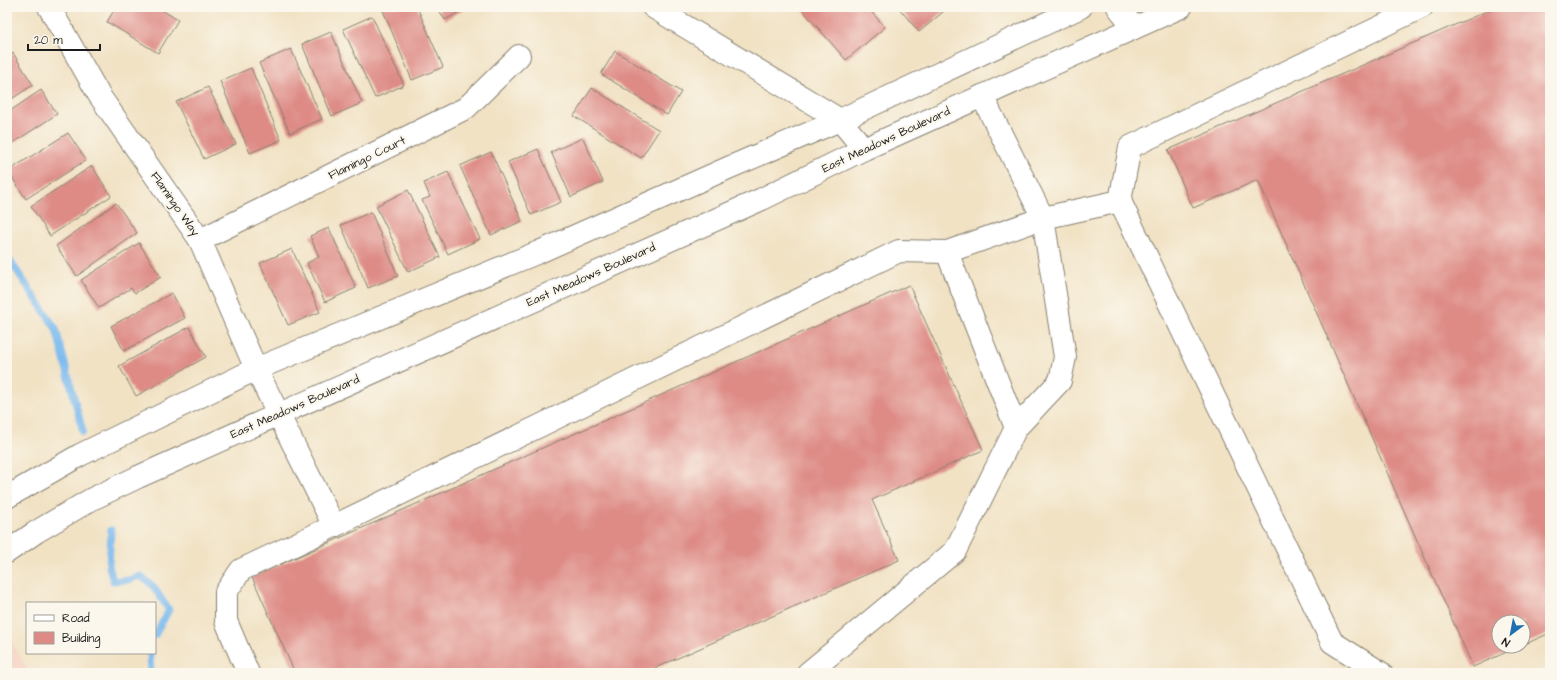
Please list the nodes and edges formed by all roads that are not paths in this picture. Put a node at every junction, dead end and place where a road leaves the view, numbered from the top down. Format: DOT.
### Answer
graph roads {
  1 [pos="49,7"];
  2 [pos="653,7"];
  3 [pos="1081,7"];
  4 [pos="1118,7"];
  5 [pos="1181,7"];
  6 [pos="1422,7"];
  7 [pos="1134,28"];
  8 [pos="520,56"];
  9 [pos="982,96"];
  10 [pos="840,120"];
  11 [pos="864,149"];
  12 [pos="1120,201"];
  13 [pos="1043,218"];
  14 [pos="200,240"];
  15 [pos="947,252"];
  16 [pos="256,369"];
  17 [pos="278,414"];
  18 [pos="1016,428"];
  19 [pos="7,497"];
  20 [pos="334,526"];
  21 [pos="7,552"];
  22 [pos="248,673"];
  23 [pos="808,673"];
  24 [pos="1381,673"];
  1 -- 14 [label="street, Flamingo Way"];
  2 -- 10 [label="street"];
  3 -- 10 [label="street"];
  4 -- 7 [label="street"];
  5 -- 7 [label="street, East Meadows Boulevard"];
  6 -- 12 [label="street"];
  7 -- 9 [label="street, East Meadows Boulevard"];
  8 -- 14 [label="street, Flamingo Court"];
  9 -- 11 [label="street, East Meadows Boulevard"];
  9 -- 13 [label="street"];
  10 -- 11 [label="street"];
  10 -- 16 [label="street"];
  11 -- 17 [label="street, East Meadows Boulevard"];
  12 -- 13 [label="street"];
  12 -- 24 [label="street"];
  13 -- 15 [label="street"];
  13 -- 18 [label="street"];
  14 -- 16 [label="street, Flamingo Way"];
  15 -- 18 [label="street"];
  15 -- 20 [label="street"];
  16 -- 17 [label="street, Flamingo Way"];
  16 -- 19 [label="street"];
  17 -- 20 [label="street, Flamingo Way"];
  17 -- 21 [label="street, East Meadows Boulevard"];
  18 -- 23 [label="street"];
  20 -- 22 [label="street"];
}
